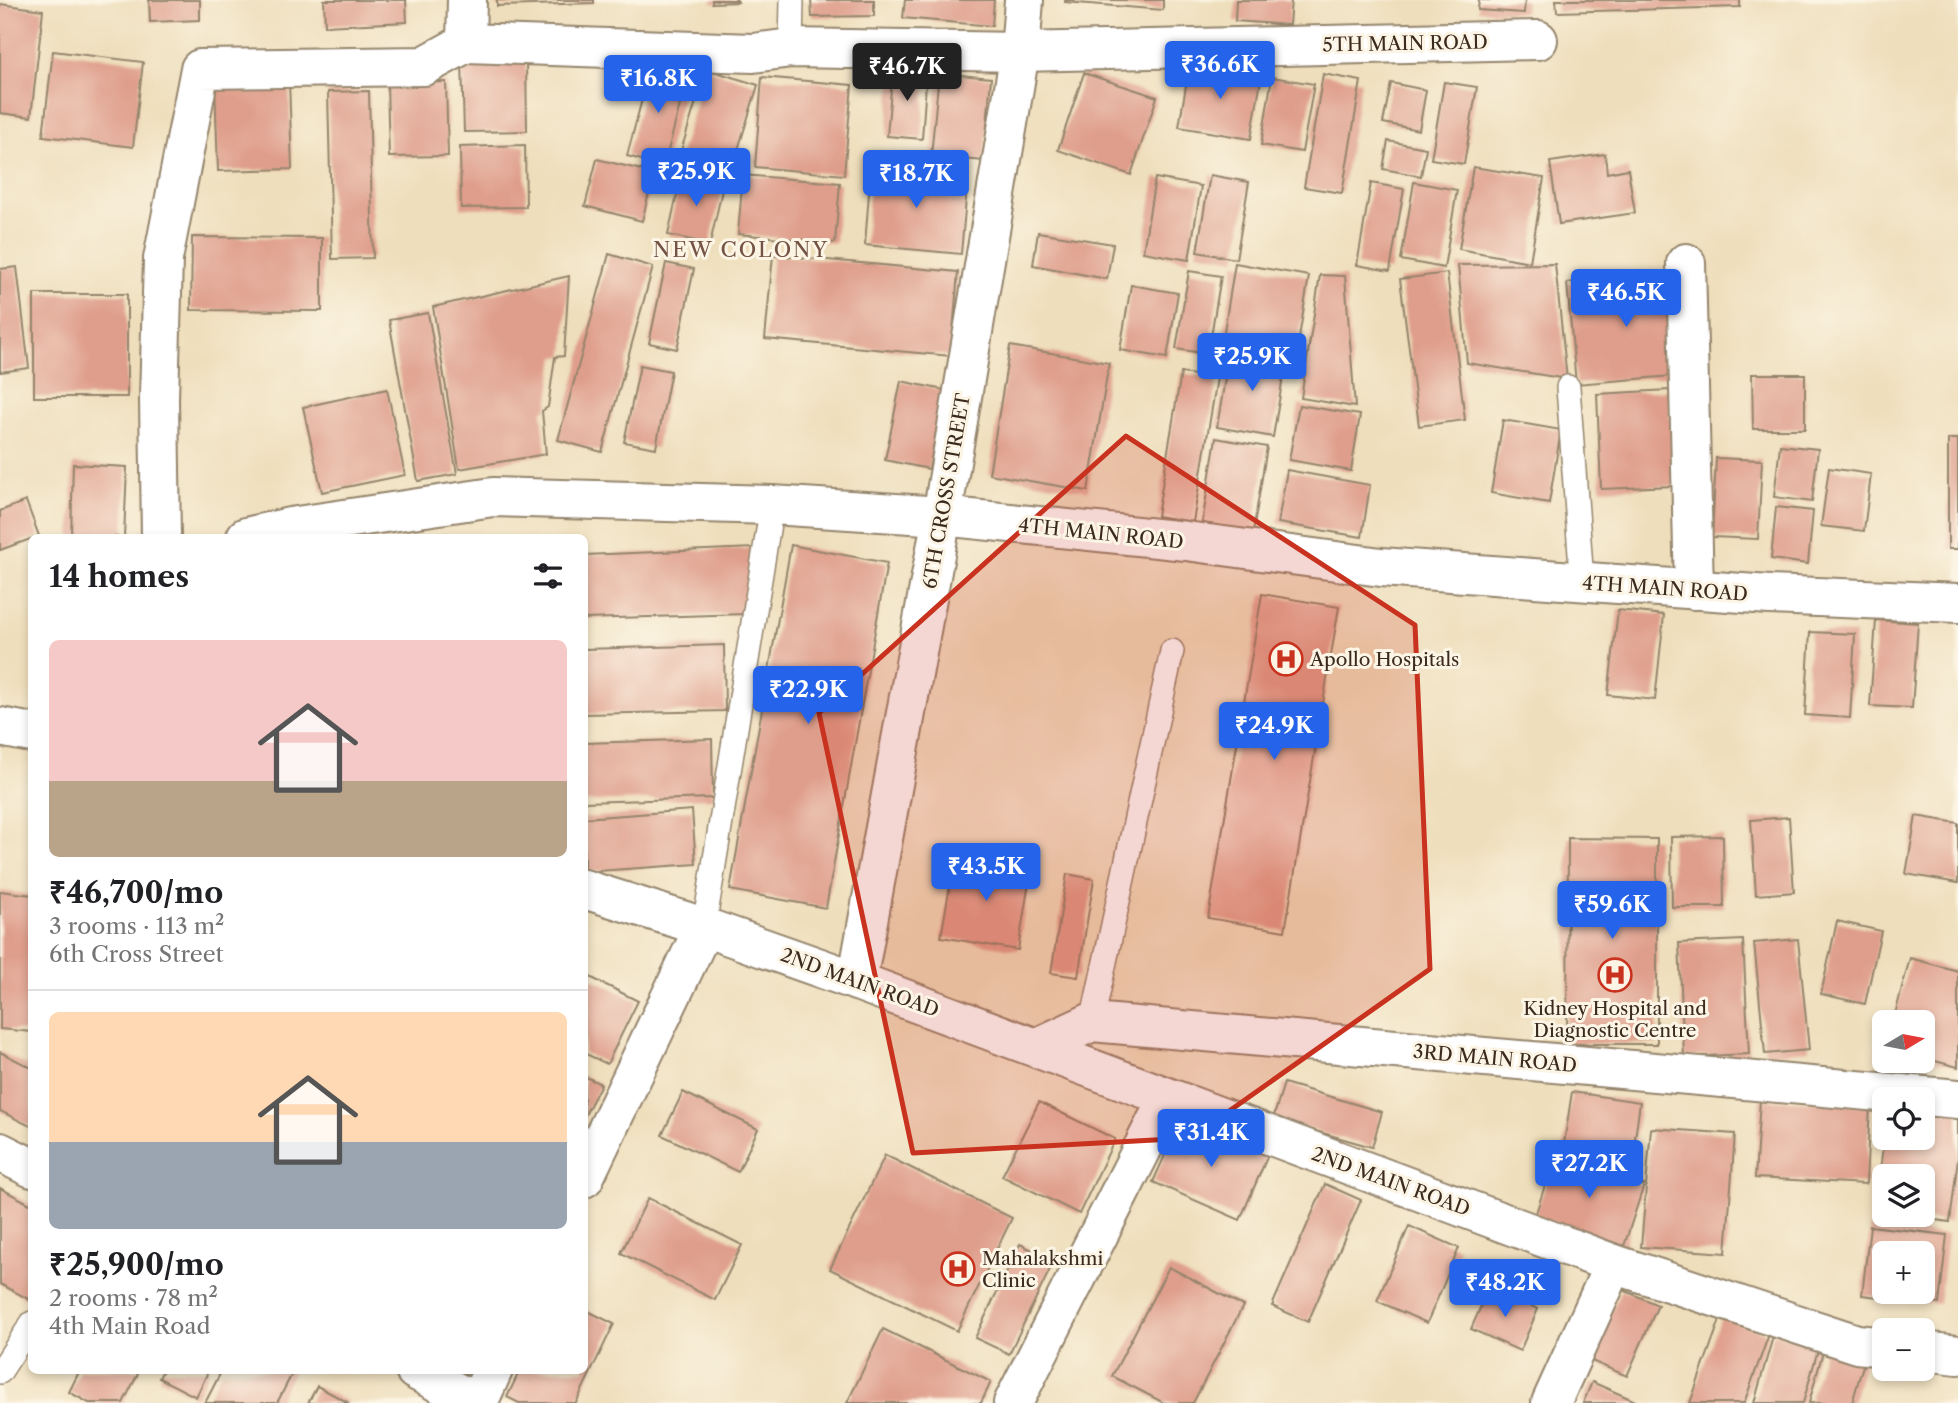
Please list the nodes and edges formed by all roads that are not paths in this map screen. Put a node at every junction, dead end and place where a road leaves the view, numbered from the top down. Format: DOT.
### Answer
graph roads {
  1 [pos="467,0"];
  2 [pos="792,0"];
  3 [pos="1024,0"];
  4 [pos="1538,40"];
  5 [pos="466,43"];
  6 [pos="791,48"];
  7 [pos="1020,52"];
  8 [pos="1686,263"];
  9 [pos="1568,387"];
  10 [pos="772,505"];
  11 [pos="942,516"];
  12 [pos="161,534"];
  13 [pos="259,534"];
  14 [pos="1582,582"];
  15 [pos="1694,590"];
  16 [pos="1958,603"];
  17 [pos="1172,651"];
  18 [pos="0,727"];
  19 [pos="28,732"];
  20 [pos="588,890"];
  21 [pos="704,927"];
  22 [pos="857,981"];
  23 [pos="1092,1021"];
  24 [pos="1038,1047"];
  25 [pos="1168,1098"];
  26 [pos="1958,1099"];
  27 [pos="0,1152"];
  28 [pos="28,1166"];
  29 [pos="588,1170"];
  30 [pos="1614,1264"];
  31 [pos="28,1329"];
  32 [pos="1872,1346"];
  33 [pos="1935,1352"];
  34 [pos="1958,1355"];
  35 [pos="0,1373"];
  36 [pos="423,1374"];
  37 [pos="491,1374"];
  38 [pos="477,1403"];
  39 [pos="1013,1403"];
  40 [pos="1550,1403"];
  1 -- 5 [label="street"];
  2 -- 6 [label="lane"];
  3 -- 7 [label="street, 6TH CROSS STREET"];
  4 -- 7 [label="street, 5TH MAIN ROAD"];
  5 -- 6 [label="street, 5TH MAIN ROAD"];
  5 -- 12 [label="street"];
  6 -- 7 [label="street, 5TH MAIN ROAD"];
  7 -- 11 [label="street, 6TH CROSS STREET"];
  8 -- 15 [label="street"];
  9 -- 14 [label="lane"];
  10 -- 11 [label="street, 4TH MAIN ROAD"];
  10 -- 13 [label="street, 4TH MAIN ROAD"];
  10 -- 21 [label="lane"];
  11 -- 14 [label="street, 4TH MAIN ROAD"];
  11 -- 22 [label="street, 6TH CROSS STREET"];
  14 -- 15 [label="street, 4TH MAIN ROAD"];
  15 -- 16 [label="street, 4TH MAIN ROAD"];
  17 -- 23 [label="lane"];
  18 -- 19 [label="street"];
  20 -- 21 [label="street, 2ND MAIN ROAD"];
  21 -- 22 [label="street, 2ND MAIN ROAD"];
  21 -- 29 [label="street"];
  22 -- 24 [label="street, 2ND MAIN ROAD"];
  23 -- 24 [label="street"];
  23 -- 26 [label="street, 3RD MAIN ROAD"];
  24 -- 25 [label="street, 2ND MAIN ROAD"];
  25 -- 30 [label="street, 2ND MAIN ROAD"];
  25 -- 39 [label="street"];
  27 -- 28 [label="street"];
  30 -- 32 [label="street, 2ND MAIN ROAD"];
  30 -- 40 [label="street"];
  31 -- 35 [label="lane"];
  33 -- 34 [label="street"];
  36 -- 38 [label="street"];
  37 -- 38 [label="street"];
}
